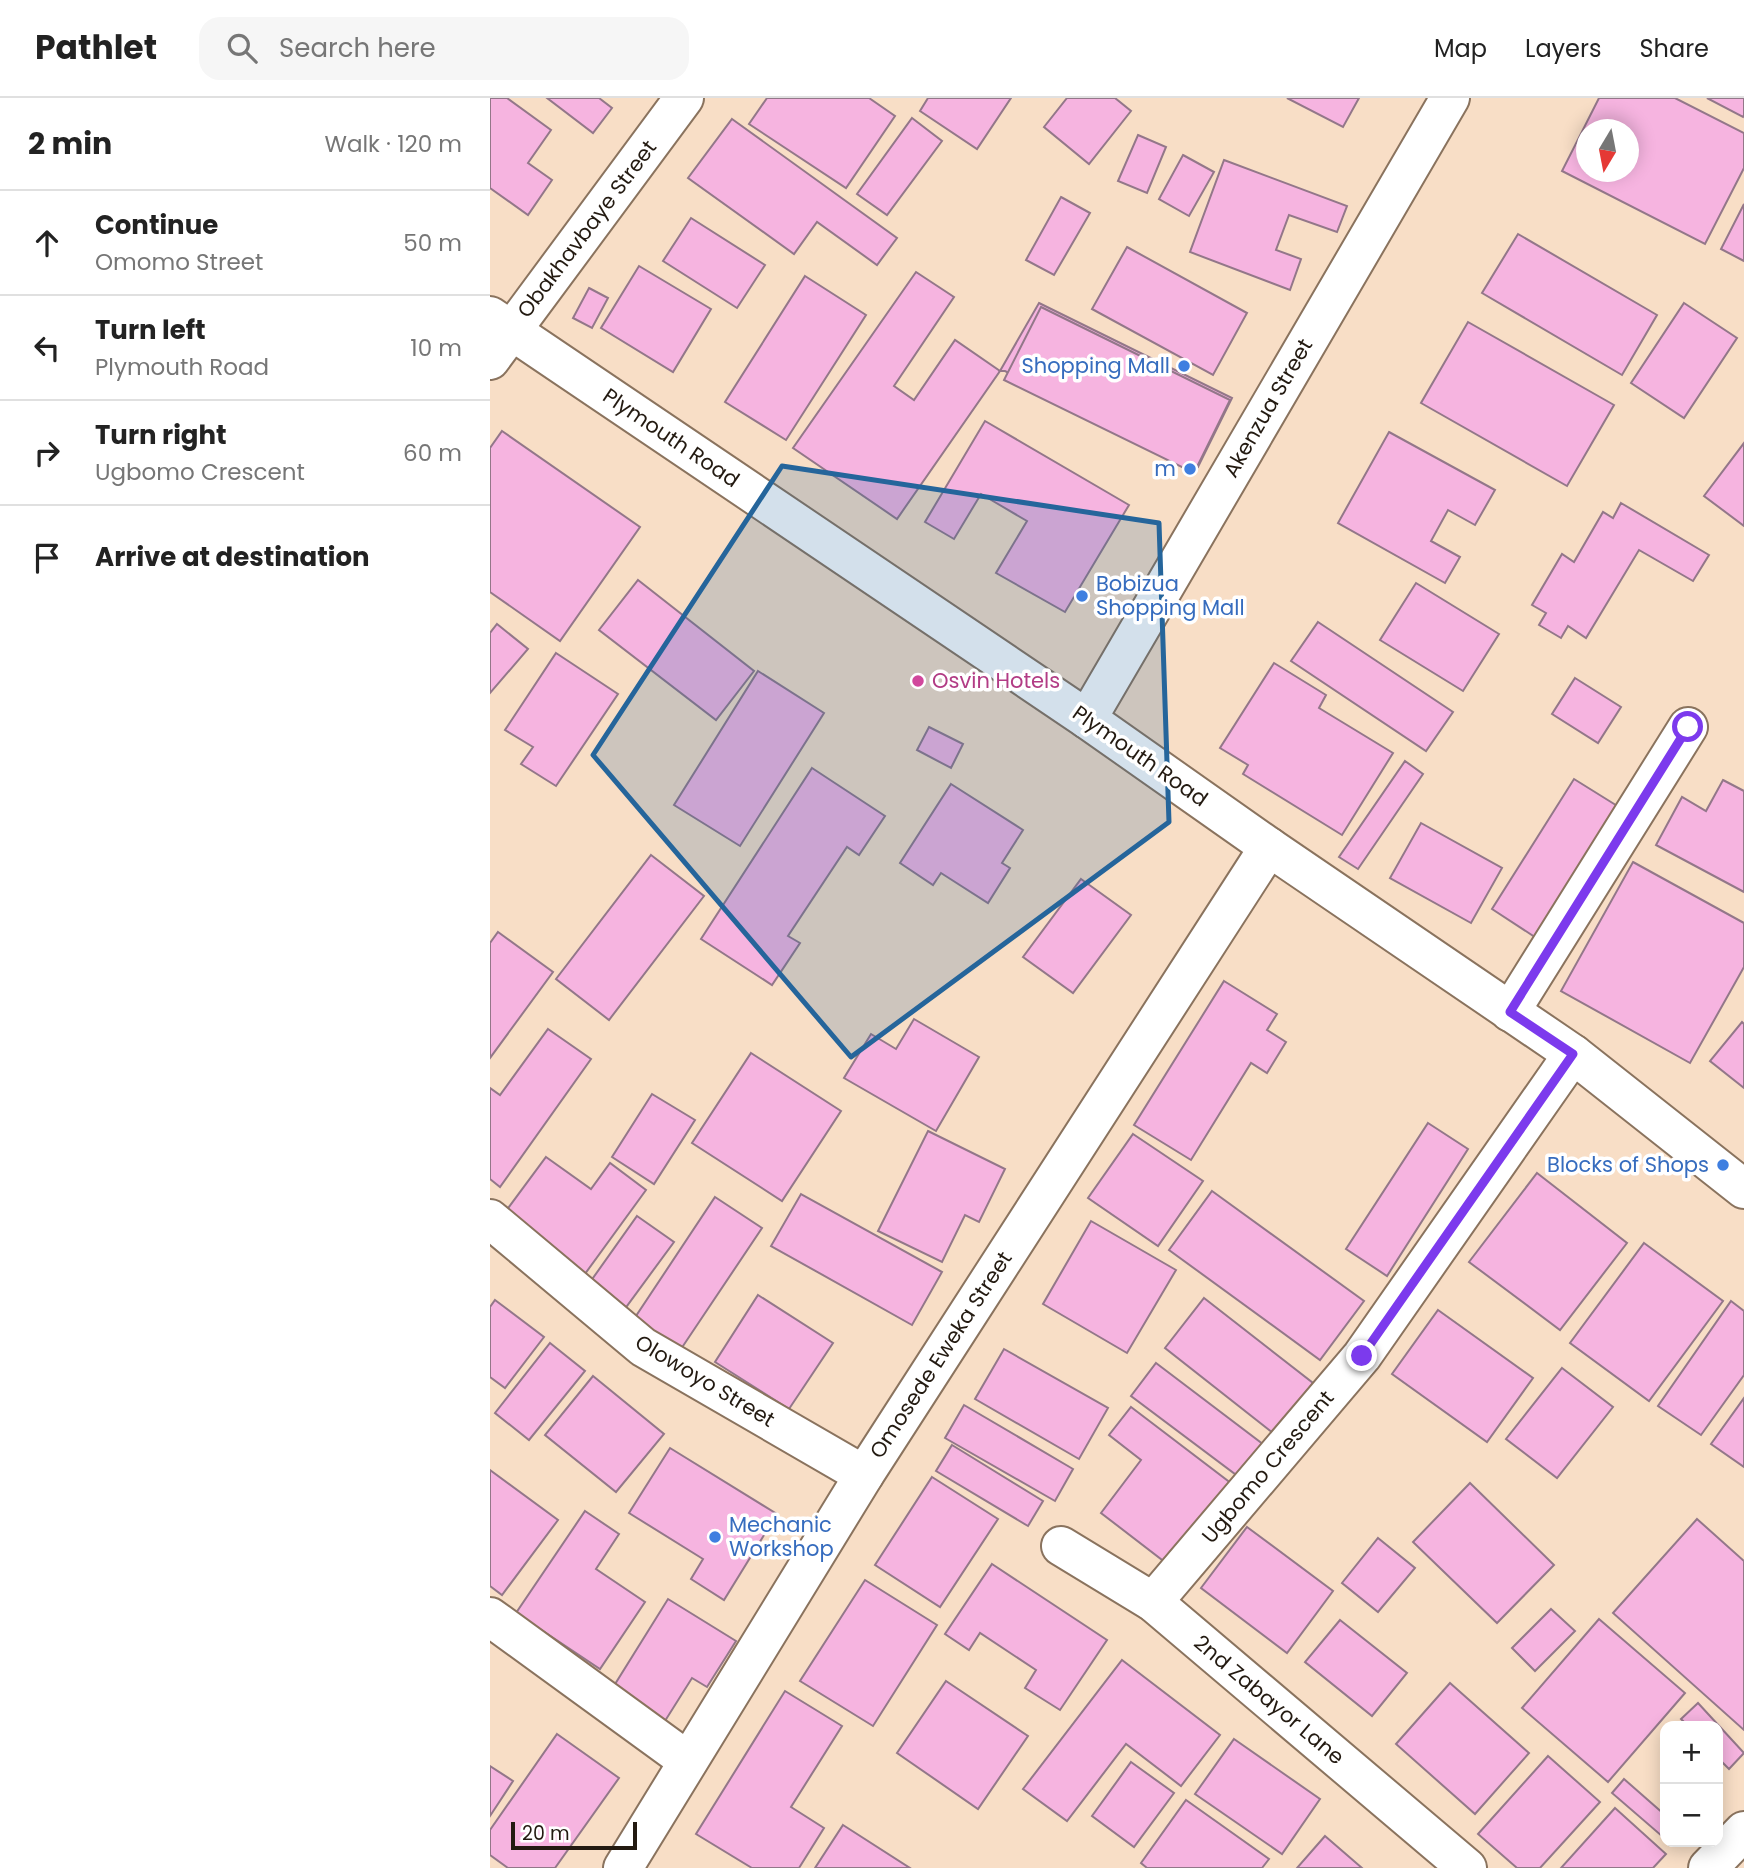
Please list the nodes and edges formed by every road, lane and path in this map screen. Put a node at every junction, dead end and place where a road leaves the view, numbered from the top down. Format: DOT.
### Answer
graph roads {
  1 [pos="684,98"];
  2 [pos="1450,98"];
  3 [pos="497,335"];
  4 [pos="1087,719"];
  5 [pos="1688,727"];
  6 [pos="1269,847"];
  7 [pos="1510,1012"];
  8 [pos="1573,1054"];
  9 [pos="1744,1189"];
  10 [pos="490,1219"];
  11 [pos="864,1475"];
  12 [pos="1061,1545"];
  13 [pos="1153,1602"];
  14 [pos="490,1617"];
  15 [pos="688,1761"];
  16 [pos="1744,1831"];
  17 [pos="625,1867"];
  18 [pos="1467,1868"];
  19 [pos="1708,1868"];
  1 -- 3 [label="street, Obakhavbaye Street"];
  2 -- 4 [label="street, Akenzua Street"];
  3 -- 4 [label="street, Plymouth Road"];
  4 -- 6 [label="street, Plymouth Road"];
  5 -- 7 [label="street"];
  6 -- 7 [label="street, Plymouth Road"];
  6 -- 11 [label="street, Omosede Eweka Street"];
  7 -- 8 [label="street, Plymouth Road"];
  8 -- 9 [label="street, Plymouth Road"];
  8 -- 13 [label="street, Ugbomo Crescent"];
  10 -- 11 [label="street, Olowoyo Street"];
  11 -- 15 [label="street, Omosede Eweka Street"];
  12 -- 13 [label="street, 2nd Zabayor Lane"];
  13 -- 18 [label="street, 2nd Zabayor Lane"];
  14 -- 15 [label="street"];
  15 -- 17 [label="street, Omosede Eweka Street"];
  16 -- 19 [label="street"];
}
